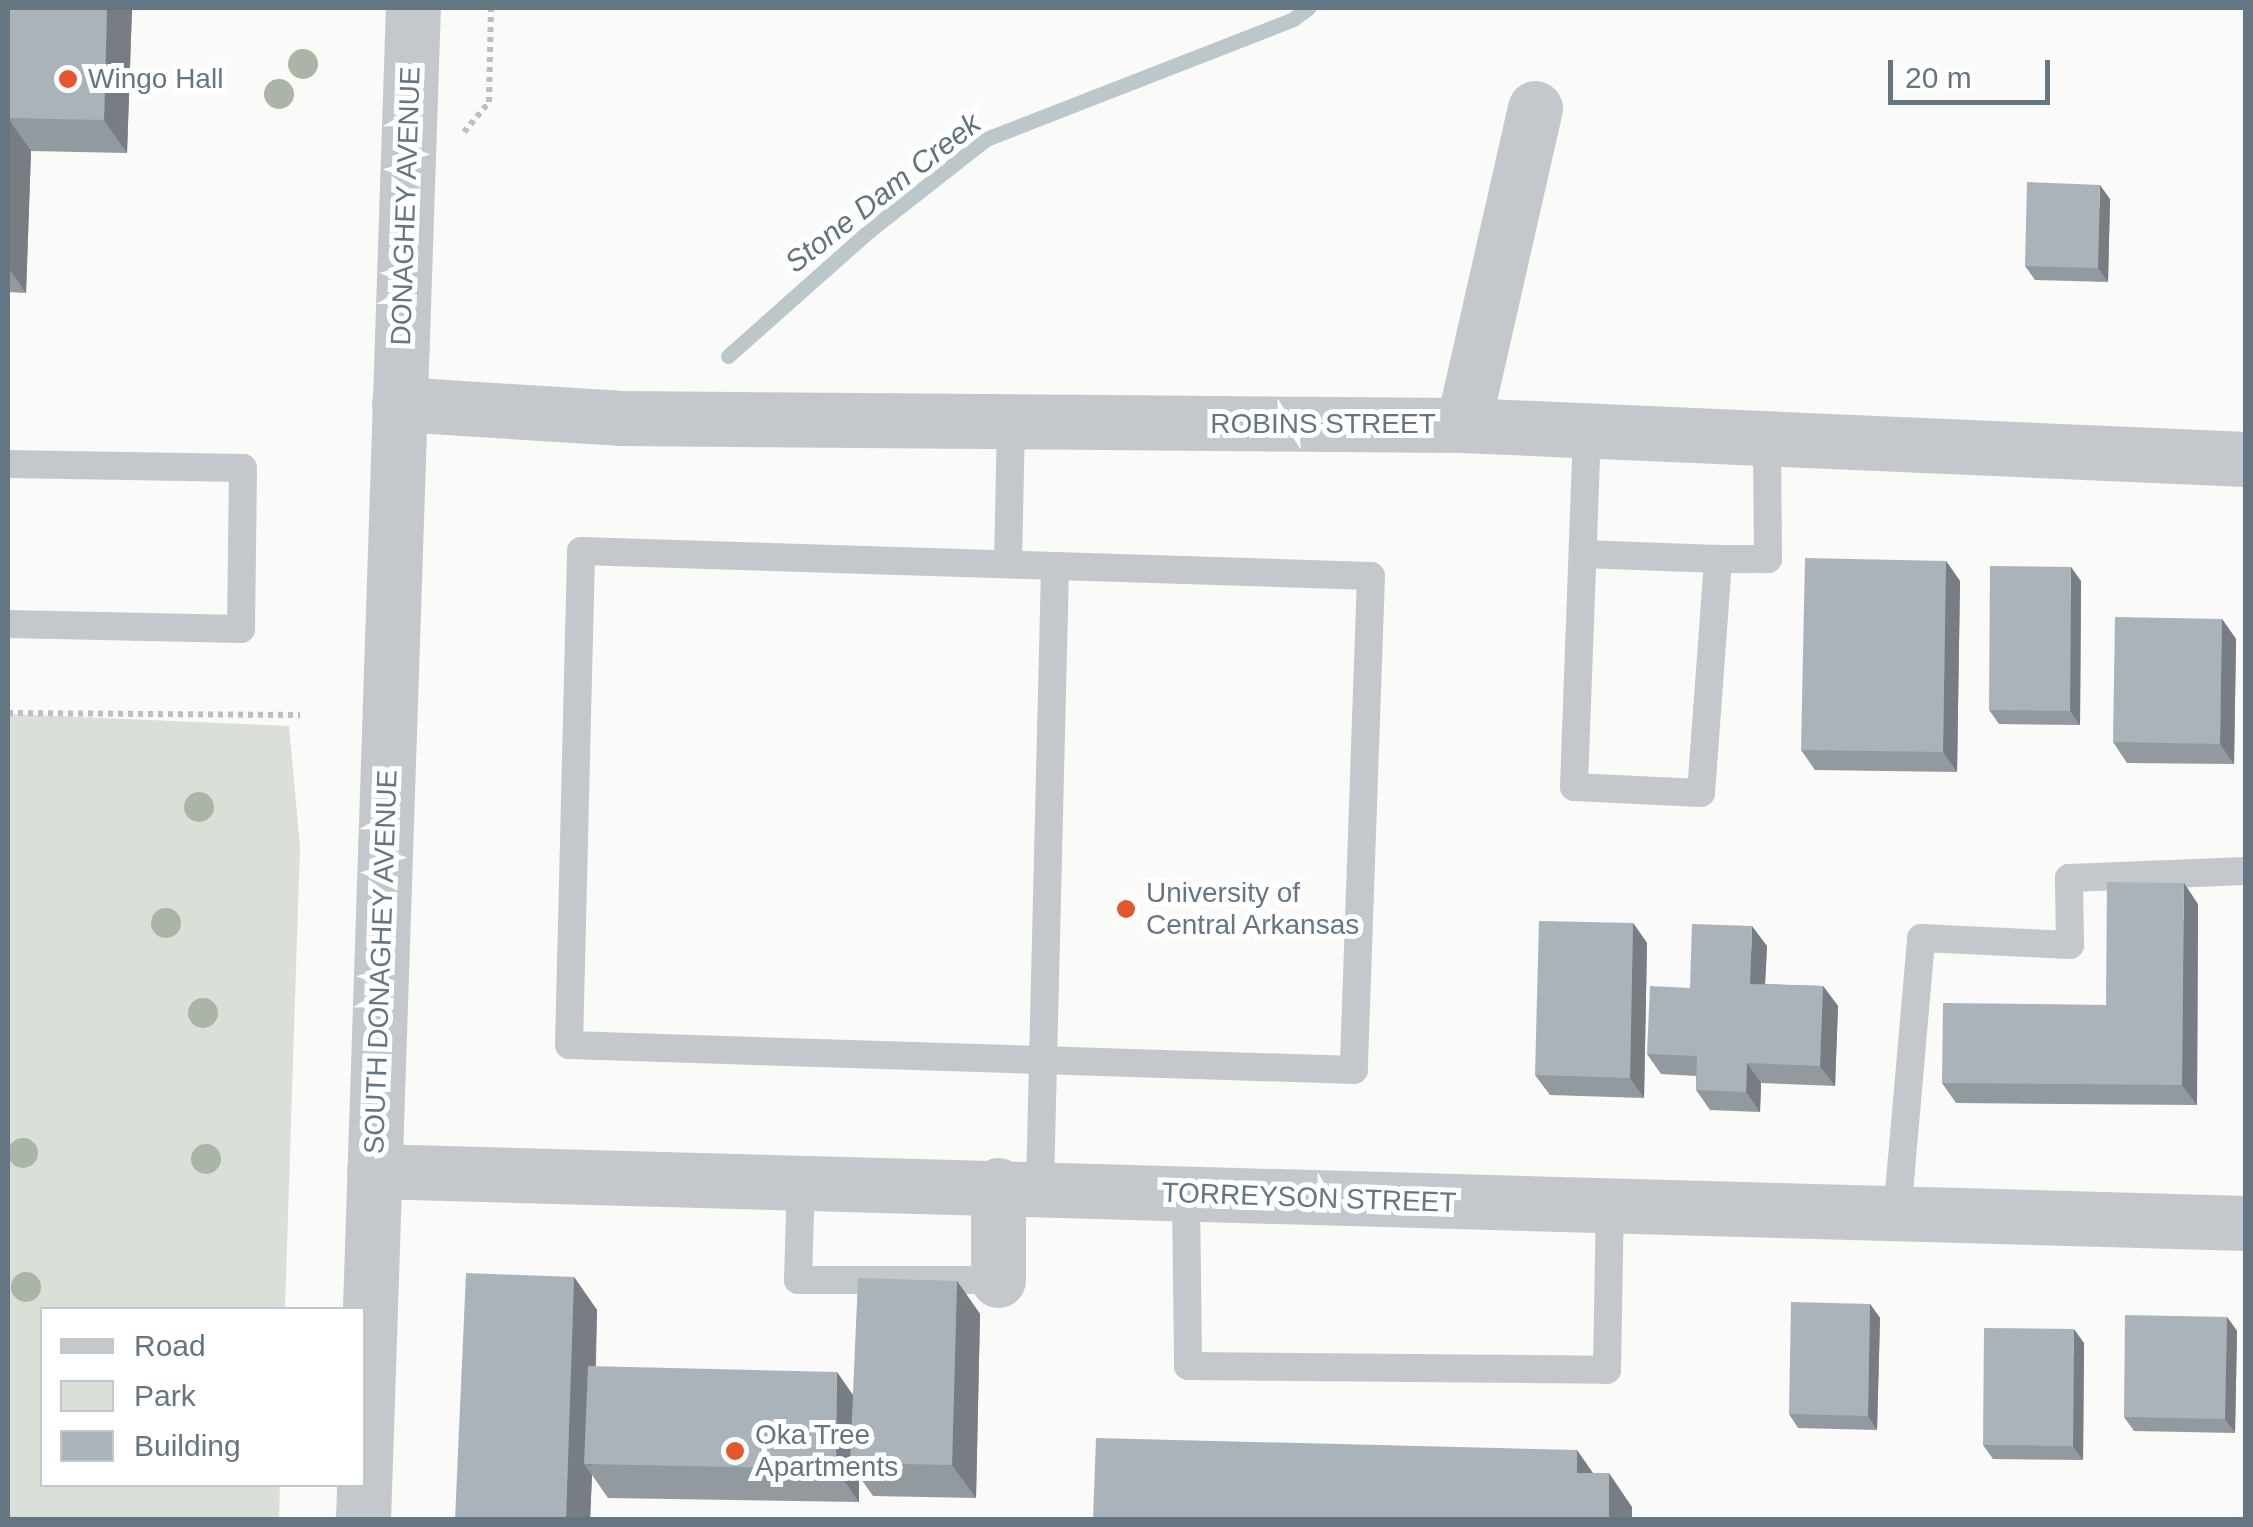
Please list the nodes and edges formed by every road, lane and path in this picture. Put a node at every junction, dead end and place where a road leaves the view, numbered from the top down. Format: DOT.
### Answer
graph roads {
  1 [pos="412,8"];
  2 [pos="492,8"];
  3 [pos="489,102"];
  4 [pos="1535,108"];
  5 [pos="399,404"];
  6 [pos="1011,421"];
  7 [pos="1463,425"];
  8 [pos="1587,431"];
  9 [pos="1768,438"];
  10 [pos="2246,459"];
  11 [pos="8,464"];
  12 [pos="1583,554"];
  13 [pos="1718,558"];
  14 [pos="1008,564"];
  15 [pos="1055,566"];
  16 [pos="8,624"];
  17 [pos="8,713"];
  18 [pos="300,715"];
  19 [pos="2246,871"];
  20 [pos="1042,1060"];
  21 [pos="374,1170"];
  22 [pos="801,1180"];
  23 [pos="1019,1185"];
  24 [pos="1186,1196"];
  25 [pos="1610,1206"];
  26 [pos="1897,1214"];
  27 [pos="2246,1223"];
  28 [pos="998,1280"];
  29 [pos="365,1432"];
  30 [pos="363,1487"];
  31 [pos="362,1520"];
  1 -- 5 [label="street, DONAGHEY AVENUE"];
  2 -- 3 [label="path"];
  4 -- 7 [label="street"];
  5 -- 6 [label="street, ROBINS STREET"];
  5 -- 21 [label="street, SOUTH DONAGHEY AVENUE"];
  6 -- 7 [label="street, ROBINS STREET"];
  6 -- 14 [label="lane"];
  7 -- 8 [label="street, ROBINS STREET"];
  8 -- 9 [label="street, ROBINS STREET"];
  8 -- 12 [label="lane"];
  9 -- 10 [label="street, ROBINS STREET"];
  9 -- 13 [label="lane"];
  11 -- 16 [label="lane"];
  12 -- 13 [label="lane"];
  12 -- 13 [label="lane"];
  14 -- 15 [label="lane"];
  14 -- 20 [label="lane"];
  15 -- 20 [label="lane"];
  15 -- 20 [label="lane"];
  17 -- 18 [label="path"];
  19 -- 26 [label="lane"];
  20 -- 23 [label="lane"];
  21 -- 22 [label="street, TORREYSON STREET"];
  21 -- 29 [label="street, SOUTH DONAGHEY AVENUE"];
  22 -- 23 [label="street, TORREYSON STREET"];
  22 -- 28 [label="lane"];
  23 -- 24 [label="street, TORREYSON STREET"];
  23 -- 28 [label="street"];
  24 -- 25 [label="street, TORREYSON STREET"];
  24 -- 25 [label="lane"];
  25 -- 26 [label="street, TORREYSON STREET"];
  26 -- 27 [label="street, TORREYSON STREET"];
  30 -- 31 [label="street, SOUTH DONAGHEY AVENUE"];
}
